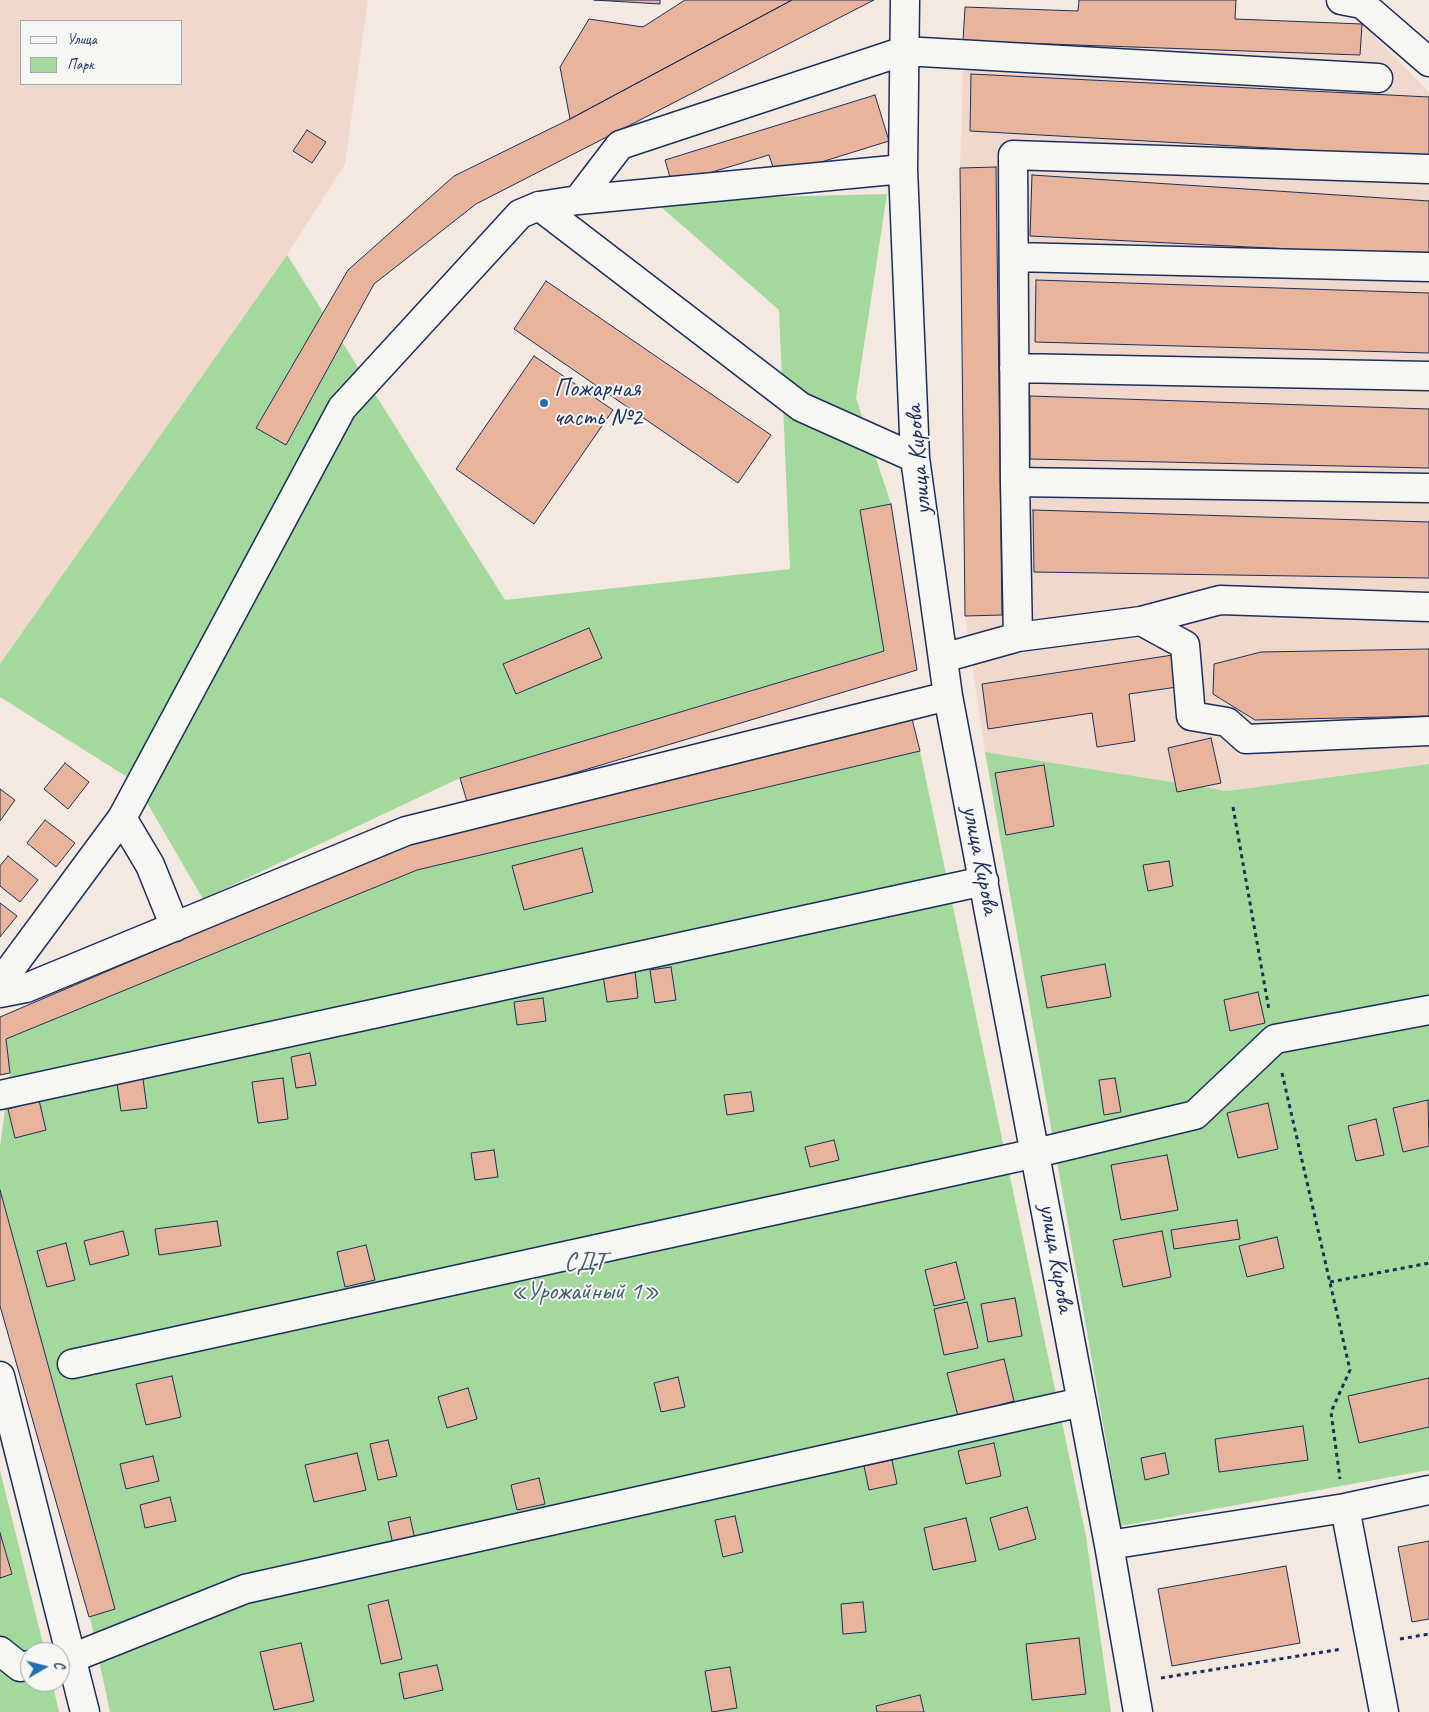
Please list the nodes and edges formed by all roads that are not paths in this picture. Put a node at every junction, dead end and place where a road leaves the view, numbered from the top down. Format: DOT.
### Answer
graph roads {
  1 [pos="905,0"];
  2 [pos="1341,0"];
  3 [pos="904,51"];
  4 [pos="1429,62"];
  5 [pos="1378,78"];
  6 [pos="903,169"];
  7 [pos="1429,169"];
  8 [pos="578,200"];
  9 [pos="539,206"];
  10 [pos="1014,257"];
  11 [pos="1429,266"];
  12 [pos="1014,368"];
  13 [pos="1429,376"];
  14 [pos="915,458"];
  15 [pos="1015,482"];
  16 [pos="1429,488"];
  17 [pos="1429,607"];
  18 [pos="1140,620"];
  19 [pos="1018,637"];
  20 [pos="943,658"];
  21 [pos="948,696"];
  22 [pos="1429,731"];
  23 [pos="122,818"];
  24 [pos="984,882"];
  25 [pos="175,927"];
  26 [pos="0,983"];
  27 [pos="0,993"];
  28 [pos="1429,1010"];
  29 [pos="0,1095"];
  30 [pos="1036,1153"];
  31 [pos="72,1364"];
  32 [pos="0,1376"];
  33 [pos="1082,1402"];
  34 [pos="1429,1490"];
  35 [pos="1344,1508"];
  36 [pos="1109,1545"];
  37 [pos="62,1642"];
  38 [pos="0,1651"];
  39 [pos="70,1657"];
  40 [pos="20,1667"];
  41 [pos="70,1670"];
  42 [pos="85,1712"];
  43 [pos="1138,1712"];
  44 [pos="1384,1712"];
  1 -- 3 [label="street, улица Кирова"];
  2 -- 4 [label="street"];
  3 -- 5 [label="street"];
  3 -- 6 [label="street, улица Кирова"];
  3 -- 8 [label="street"];
  6 -- 8 [label="street"];
  6 -- 14 [label="street, улица Кирова"];
  7 -- 10 [label="street"];
  8 -- 9 [label="street"];
  9 -- 14 [label="street"];
  9 -- 23 [label="street"];
  10 -- 11 [label="street"];
  10 -- 12 [label="street"];
  12 -- 13 [label="street"];
  12 -- 15 [label="street"];
  14 -- 20 [label="street, улица Кирова"];
  15 -- 16 [label="street"];
  15 -- 19 [label="street"];
  17 -- 18 [label="street"];
  18 -- 19 [label="street"];
  18 -- 22 [label="street"];
  19 -- 20 [label="street"];
  20 -- 21 [label="street, улица Кирова"];
  21 -- 24 [label="street, улица Кирова"];
  21 -- 25 [label="street"];
  23 -- 25 [label="street"];
  23 -- 26 [label="street"];
  24 -- 29 [label="street"];
  24 -- 30 [label="street, улица Кирова"];
  25 -- 27 [label="street"];
  28 -- 30 [label="street"];
  30 -- 31 [label="street"];
  30 -- 33 [label="street, улица Кирова"];
  32 -- 37 [label="street"];
  33 -- 36 [label="street, улица Кирова"];
  33 -- 39 [label="street"];
  34 -- 35 [label="street"];
  35 -- 36 [label="street"];
  35 -- 44 [label="street"];
  36 -- 43 [label="street, улица Кирова"];
  38 -- 40 [label="street"];
  41 -- 42 [label="street"];
}
